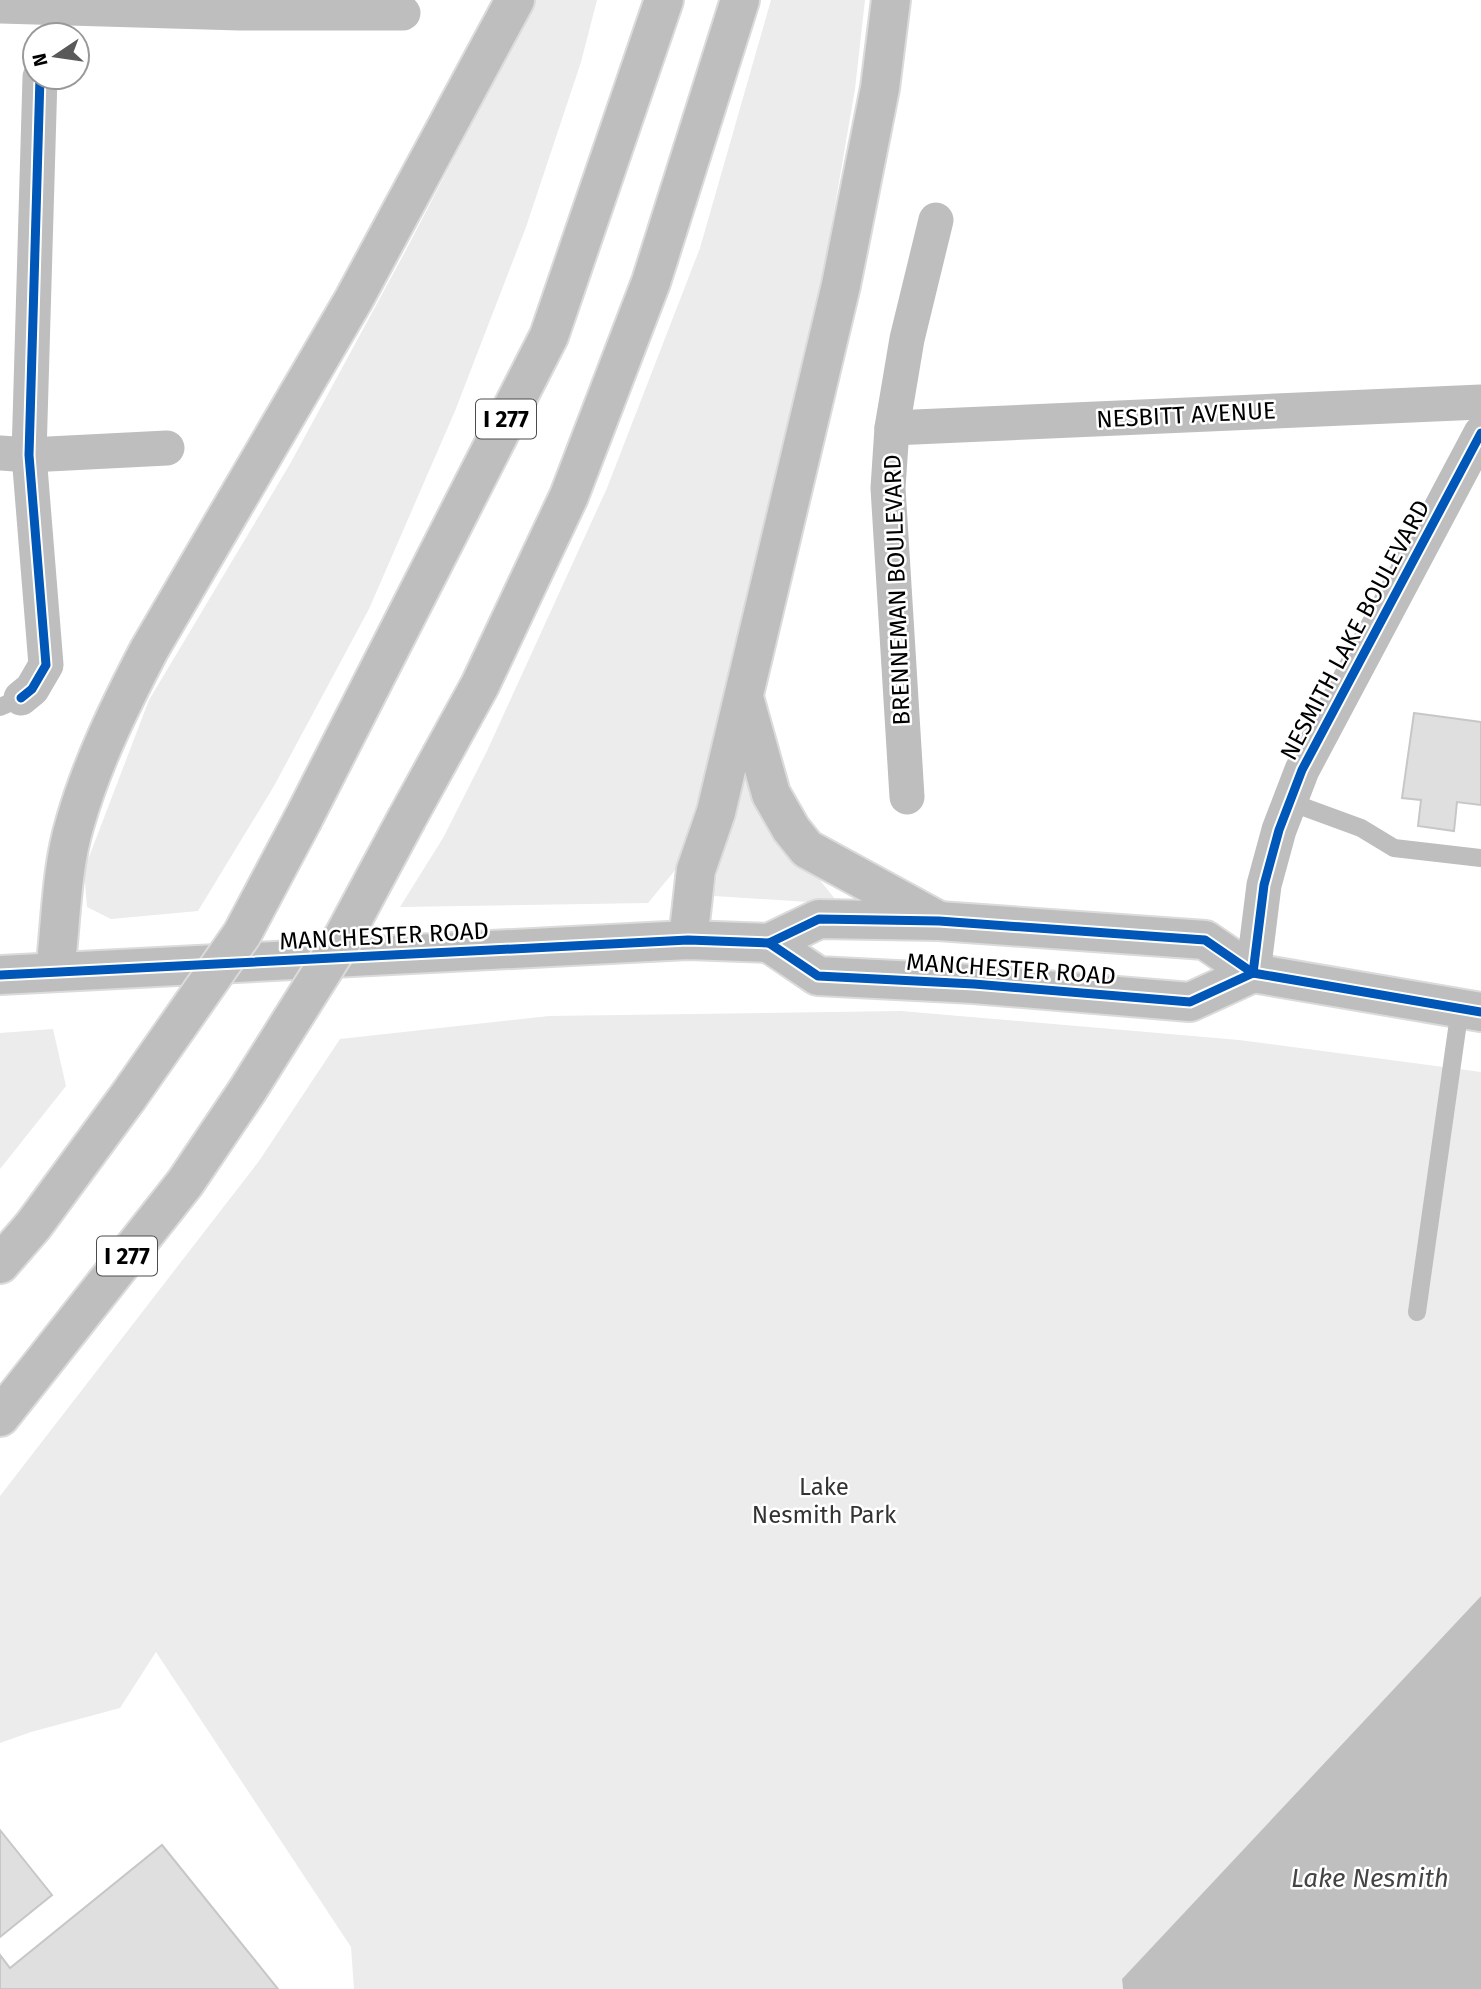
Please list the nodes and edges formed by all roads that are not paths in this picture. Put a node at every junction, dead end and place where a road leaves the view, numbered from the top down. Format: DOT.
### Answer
graph roads {
  1 [pos="515,0"];
  2 [pos="664,0"];
  3 [pos="740,0"];
  4 [pos="891,0"];
  5 [pos="0,6"];
  6 [pos="403,13"];
  7 [pos="42,14"];
  8 [pos="39,91"];
  9 [pos="936,220"];
  10 [pos="1481,402"];
  11 [pos="892,428"];
  12 [pos="1481,433"];
  13 [pos="167,448"];
  14 [pos="14,454"];
  15 [pos="744,698"];
  16 [pos="10,703"];
  17 [pos="907,797"];
  18 [pos="1290,803"];
  19 [pos="1481,858"];
  20 [pos="939,921"];
  21 [pos="688,940"];
  22 [pos="769,943"];
  23 [pos="55,972"];
  24 [pos="1253,973"];
  25 [pos="0,975"];
  26 [pos="1470,1010"];
  27 [pos="0,1264"];
  28 [pos="1417,1312"];
  29 [pos="0,1417"];
  1 -- 23 [label="main road"];
  2 -- 27 [label="main road, I 277, bridge"];
  3 -- 29 [label="main road, I 277, bridge"];
  4 -- 15 [label="main road"];
  5 -- 7 [label="street"];
  6 -- 7 [label="street"];
  8 -- 14 [label="street"];
  9 -- 11 [label="street, BRENNEMAN BOULEVARD"];
  10 -- 11 [label="street, NESBITT AVENUE"];
  11 -- 17 [label="street, BRENNEMAN BOULEVARD"];
  12 -- 18 [label="street, NESMITH LAKE BOULEVARD"];
  13 -- 14 [label="street"];
  14 -- 16 [label="street"];
  15 -- 20 [label="main road"];
  15 -- 21 [label="main road"];
  18 -- 19 [label="lane"];
  18 -- 24 [label="street, NESMITH LAKE BOULEVARD"];
  20 -- 22 [label="main road, MANCHESTER ROAD"];
  20 -- 24 [label="main road, MANCHESTER ROAD"];
  21 -- 22 [label="main road, MANCHESTER ROAD"];
  21 -- 23 [label="main road, MANCHESTER ROAD"];
  22 -- 24 [label="main road, MANCHESTER ROAD"];
  23 -- 25 [label="main road, MANCHESTER ROAD"];
  24 -- 26 [label="main road, MANCHESTER ROAD"];
  26 -- 28 [label="lane"];
}
